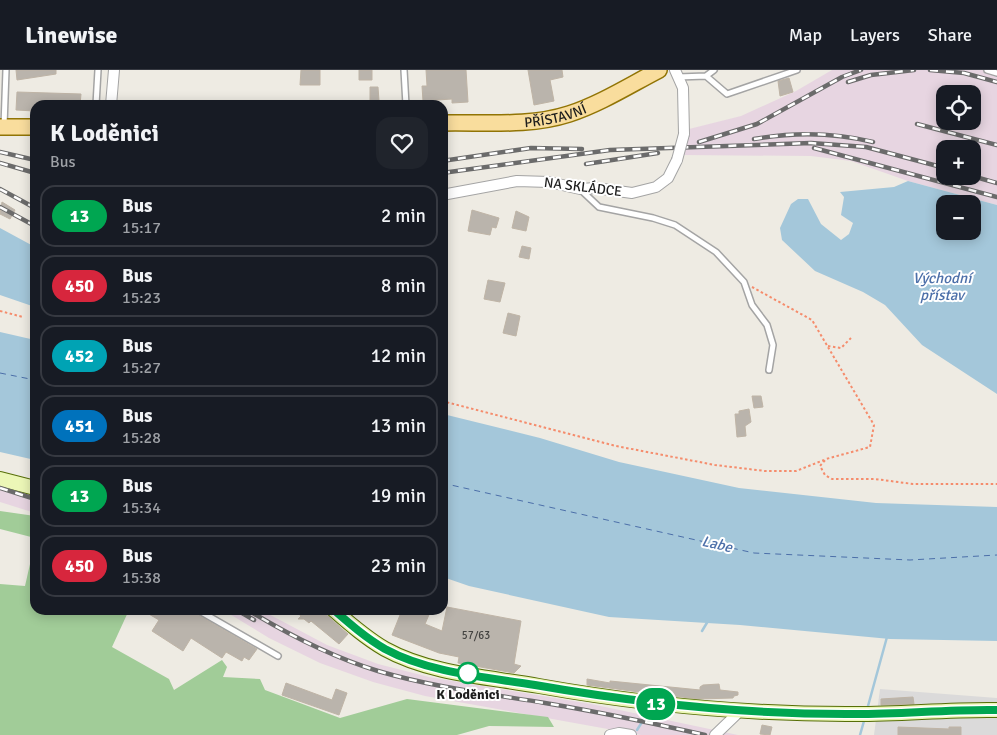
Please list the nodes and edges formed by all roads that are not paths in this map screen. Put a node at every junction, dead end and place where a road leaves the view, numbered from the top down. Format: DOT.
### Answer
graph roads {
  1 [pos="6,70"];
  2 [pos="98,70"];
  3 [pos="114,70"];
  4 [pos="404,70"];
  5 [pos="659,70"];
  6 [pos="714,70"];
  7 [pos="796,70"];
  8 [pos="987,70"];
  9 [pos="997,73"];
  10 [pos="676,74"];
  11 [pos="706,76"];
  12 [pos="96,100"];
  13 [pos="111,100"];
  14 [pos="406,100"];
  15 [pos="448,123"];
  16 [pos="2,127"];
  17 [pos="30,128"];
  18 [pos="580,189"];
  19 [pos="448,195"];
  20 [pos="769,370"];
  21 [pos="0,479"];
  22 [pos="30,487"];
  23 [pos="207,615"];
  24 [pos="340,615"];
  25 [pos="278,656"];
  26 [pos="741,710"];
  27 [pos="997,710"];
  28 [pos="610,735"];
  29 [pos="631,735"];
  30 [pos="715,735"];
  1 -- 16 [label="lane"];
  2 -- 12 [label="lane"];
  3 -- 13 [label="street"];
  4 -- 14 [label="lane"];
  5 -- 15 [label="main road, PŘÍSTAVNÍ"];
  6 -- 11 [label="lane"];
  7 -- 11 [label="lane"];
  8 -- 9 [label="lane"];
  10 -- 11 [label="lane"];
  10 -- 18 [label="street, NA SKLÁDCE, bridge"];
  16 -- 17 [label="main road"];
  18 -- 19 [label="street, NA SKLÁDCE"];
  18 -- 20 [label="lane"];
  21 -- 22 [label="main road"];
  23 -- 25 [label="lane"];
  24 -- 26 [label="main road"];
  26 -- 27 [label="main road"];
  26 -- 30 [label="street"];
  28 -- 29 [label="street"];
}
